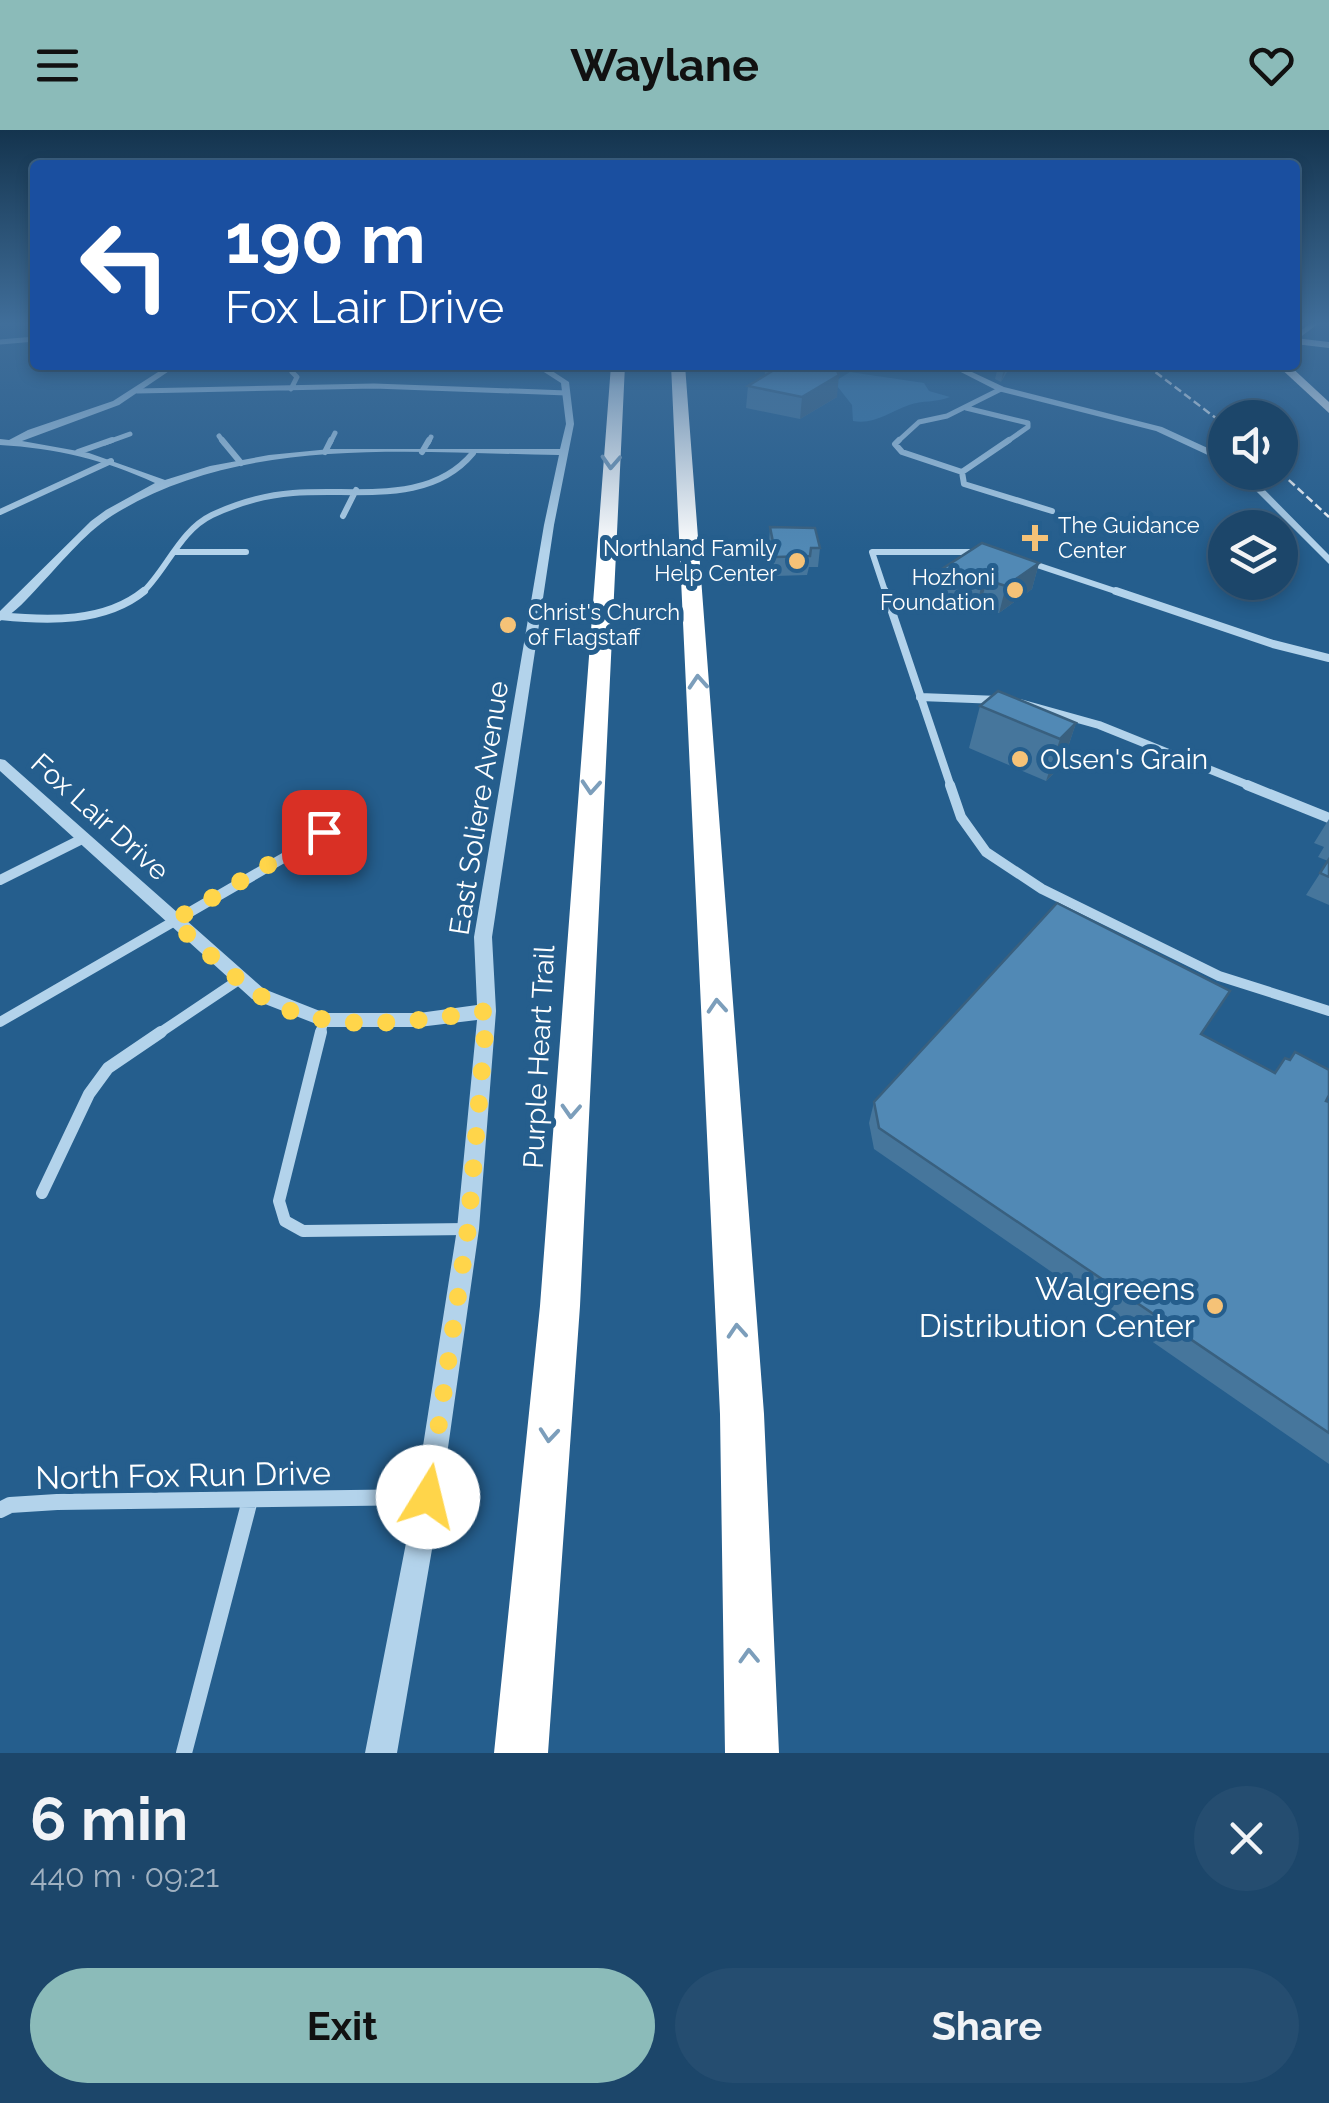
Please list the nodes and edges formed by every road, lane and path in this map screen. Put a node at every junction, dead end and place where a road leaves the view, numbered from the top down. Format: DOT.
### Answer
graph roads {
  1 [pos="124,399"];
  2 [pos="568,399"];
  3 [pos="616,399"];
  4 [pos="680,399"];
  5 [pos="984,399"];
  6 [pos="1041,399"];
  7 [pos="966,408"];
  8 [pos="335,433"];
  9 [pos="130,434"];
  10 [pos="219,436"];
  11 [pos="431,437"];
  12 [pos="0,442"];
  13 [pos="12,442"];
  14 [pos="78,452"];
  15 [pos="325,452"];
  16 [pos="422,452"];
  17 [pos="473,452"];
  18 [pos="565,452"];
  19 [pos="1208,452"];
  20 [pos="111,461"];
  21 [pos="240,463"];
  22 [pos="962,472"];
  23 [pos="166,485"];
  24 [pos="356,490"];
  25 [pos="1259,490"];
  26 [pos="1052,511"];
  27 [pos="0,512"];
  28 [pos="343,516"];
  29 [pos="176,552"];
  30 [pos="246,552"];
  31 [pos="994,552"];
  32 [pos="1010,557"];
  33 [pos="1329,562"];
  34 [pos="0,616"];
  35 [pos="1329,658"];
  36 [pos="920,697"];
  37 [pos="1,766"];
  38 [pos="348,816"];
  39 [pos="1329,818"];
  40 [pos="84,838"];
  41 [pos="0,880"];
  42 [pos="173,921"];
  43 [pos="240,979"];
  44 [pos="487,1011"];
  45 [pos="1329,1011"];
  46 [pos="324,1020"];
  47 [pos="0,1022"];
  48 [pos="42,1193"];
  49 [pos="468,1229"];
  50 [pos="428,1497"];
  51 [pos="250,1500"];
  52 [pos="0,1510"];
  53 [pos="184,1753"];
  54 [pos="382,1753"];
  55 [pos="521,1753"];
  56 [pos="752,1753"];
  1 -- 13 [label="street"];
  2 -- 18 [label="street, East Soliere Avenue"];
  3 -- 55 [label="highway, Purple Heart Trail, one-way"];
  56 -- 4 [label="highway, one-way"];
  5 -- 7 [label="street"];
  6 -- 19 [label="street"];
  7 -- 22 [label="street"];
  7 -- 22 [label="street"];
  8 -- 15 [label="street"];
  9 -- 14 [label="street"];
  10 -- 21 [label="street"];
  11 -- 16 [label="street"];
  12 -- 13 [label="street"];
  13 -- 14 [label="street"];
  14 -- 20 [label="street"];
  15 -- 16 [label="street"];
  15 -- 21 [label="street"];
  16 -- 17 [label="street"];
  17 -- 18 [label="street"];
  17 -- 24 [label="street"];
  18 -- 44 [label="street, East Soliere Avenue"];
  20 -- 23 [label="street"];
  20 -- 27 [label="street"];
  21 -- 23 [label="street"];
  22 -- 26 [label="street"];
  23 -- 34 [label="street"];
  24 -- 28 [label="street"];
  24 -- 29 [label="street"];
  25 -- 33 [label="street"];
  29 -- 30 [label="street"];
  29 -- 34 [label="street"];
  31 -- 36 [label="street"];
  32 -- 35 [label="street"];
  36 -- 39 [label="street"];
  36 -- 45 [label="street"];
  37 -- 40 [label="street, Fox Lair Drive"];
  38 -- 42 [label="street"];
  40 -- 41 [label="street"];
  40 -- 42 [label="street, Fox Lair Drive"];
  42 -- 43 [label="street, Fox Lair Drive"];
  42 -- 47 [label="street"];
  43 -- 46 [label="street, Fox Lair Drive"];
  43 -- 48 [label="street"];
  44 -- 46 [label="street, Fox Lair Drive"];
  44 -- 49 [label="street, East Soliere Avenue"];
  46 -- 49 [label="street"];
  49 -- 50 [label="street, East Soliere Avenue"];
  50 -- 51 [label="street, North Fox Run Drive"];
  50 -- 54 [label="street, East Soliere Avenue"];
  51 -- 52 [label="street, North Fox Run Drive"];
  51 -- 53 [label="street"];
}
